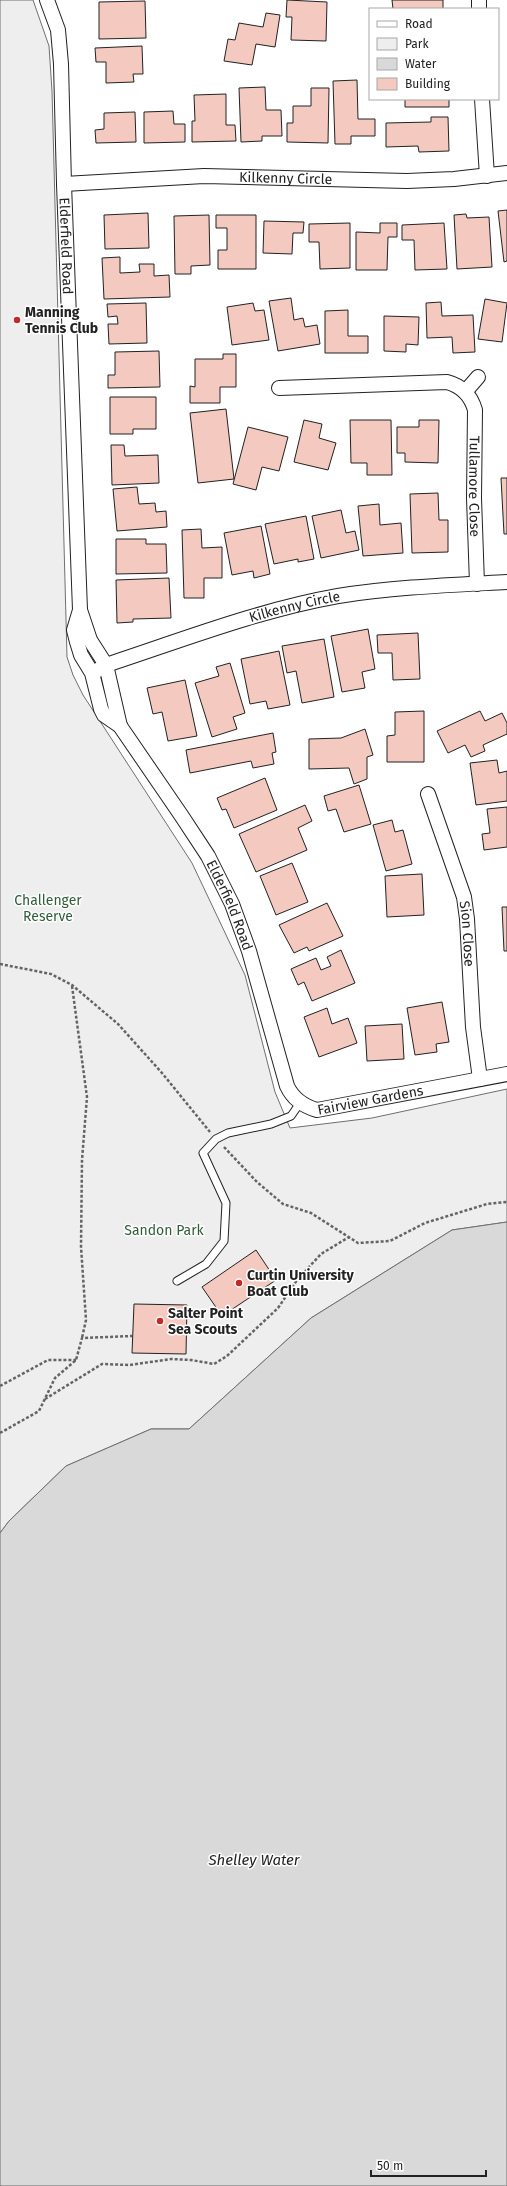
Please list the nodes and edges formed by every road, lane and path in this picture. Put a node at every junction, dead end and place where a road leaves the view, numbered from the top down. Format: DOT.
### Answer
graph roads {
  1 [pos="46,1"];
  2 [pos="482,100"];
  3 [pos="507,173"];
  4 [pos="487,176"];
  5 [pos="64,184"];
  6 [pos="478,377"];
  7 [pos="279,388"];
  8 [pos="465,392"];
  9 [pos="507,582"];
  10 [pos="477,584"];
  11 [pos="80,610"];
  12 [pos="106,665"];
  13 [pos="92,673"];
  14 [pos="120,726"];
  15 [pos="428,794"];
  16 [pos="72,985"];
  17 [pos="507,1074"];
  18 [pos="480,1079"];
  19 [pos="300,1103"];
  20 [pos="349,1237"];
  21 [pos="177,1281"];
  22 [pos="132,1336"];
  23 [pos="82,1338"];
  24 [pos="76,1360"];
  25 [pos="0,1386"];
  26 [pos="45,1399"];
  27 [pos="0,1433"];
  1 -- 5 [label="street, Elderfield Road"];
  2 -- 4 [label="street"];
  3 -- 4 [label="street, Kilkenny Circle"];
  4 -- 5 [label="street, Kilkenny Circle"];
  5 -- 11 [label="street, Elderfield Road"];
  6 -- 8 [label="street"];
  7 -- 8 [label="street"];
  8 -- 10 [label="street, Tullamore Close"];
  9 -- 10 [label="street, Kilkenny Circle"];
  10 -- 12 [label="street, Kilkenny Circle"];
  11 -- 12 [label="street, Elderfield Road"];
  11 -- 13 [label="street, Elderfield Road"];
  12 -- 13 [label="street, Kilkenny Circle"];
  12 -- 14 [label="street, Elderfield Road"];
  13 -- 14 [label="street, Elderfield Road"];
  14 -- 19 [label="street, Elderfield Road"];
  15 -- 18 [label="street, Sion Close"];
  16 -- 23 [label="path"];
  17 -- 18 [label="street, Fairview Gardens"];
  18 -- 19 [label="street, Fairview Gardens"];
  19 -- 21 [label="lane, Fairview Gardens"];
  20 -- 26 [label="path"];
  22 -- 23 [label="path"];
  23 -- 24 [label="path"];
  24 -- 25 [label="path"];
  24 -- 26 [label="path"];
  26 -- 27 [label="path"];
}
